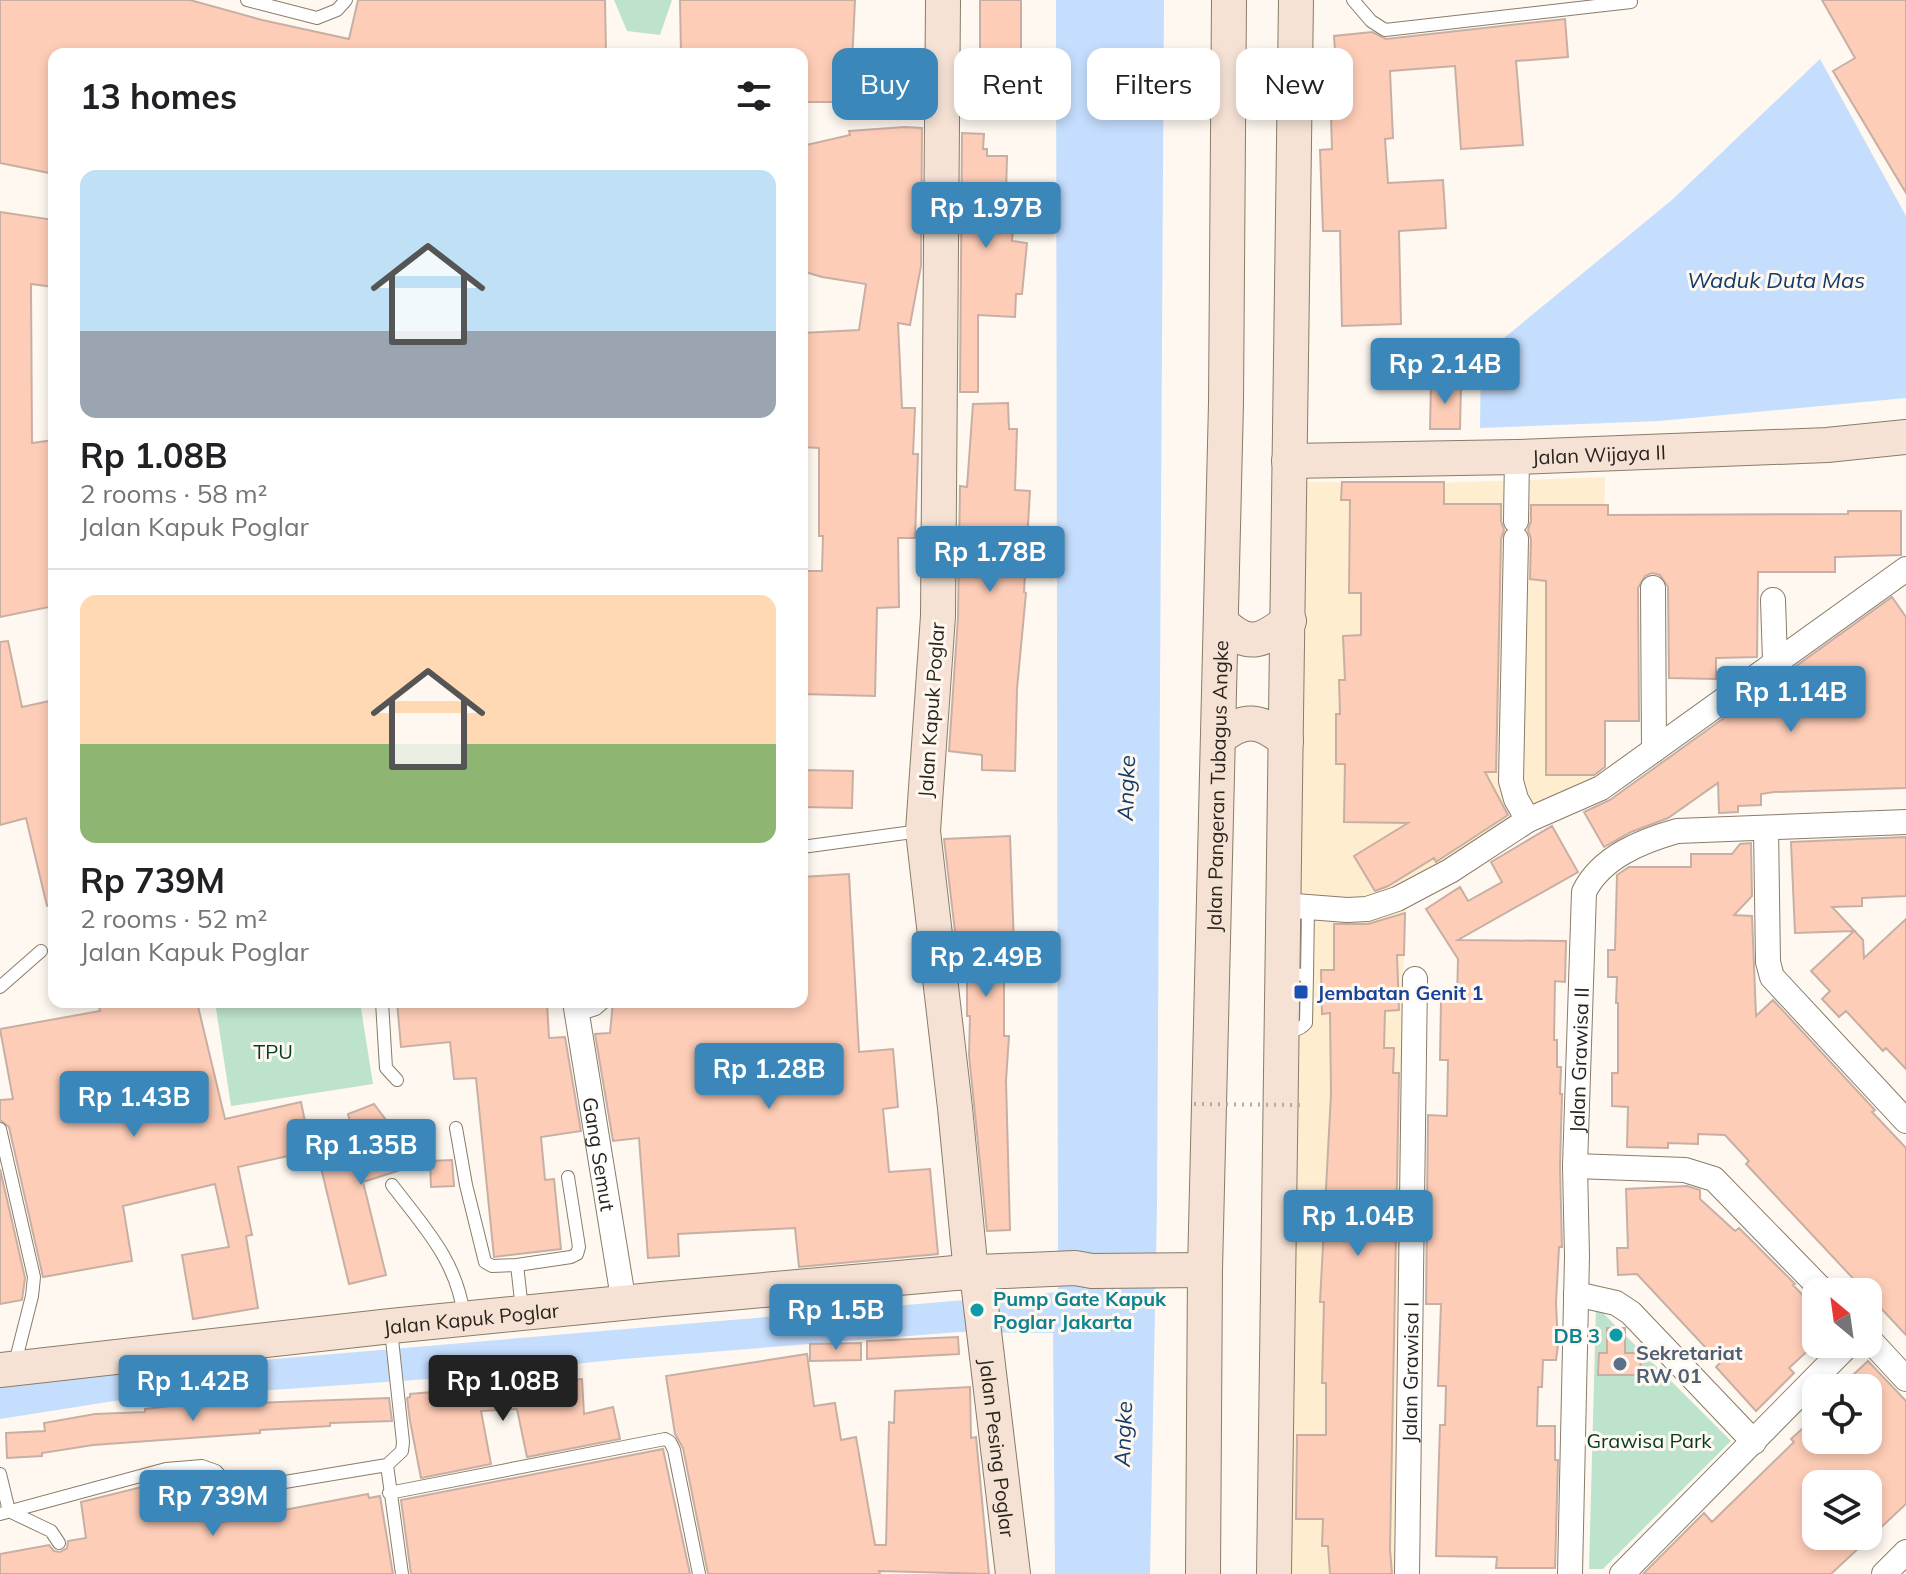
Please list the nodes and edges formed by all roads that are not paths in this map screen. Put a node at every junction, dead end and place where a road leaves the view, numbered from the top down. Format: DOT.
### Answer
graph roads {
  1 [pos="247,0"];
  2 [pos="346,0"];
  3 [pos="943,0"];
  4 [pos="1229,0"];
  5 [pos="1296,0"];
  6 [pos="1353,0"];
  7 [pos="1631,2"];
  8 [pos="1906,437"];
  9 [pos="1517,457"];
  10 [pos="1289,461"];
  11 [pos="1905,573"];
  12 [pos="1653,588"];
  13 [pos="1773,600"];
  14 [pos="1289,621"];
  15 [pos="1221,622"];
  16 [pos="1775,661"];
  17 [pos="1218,739"];
  18 [pos="1286,741"];
  19 [pos="1654,750"];
  20 [pos="1528,820"];
  21 [pos="1906,822"];
  22 [pos="1766,828"];
  23 [pos="923,831"];
  24 [pos="808,846"];
  25 [pos="1295,906"];
  26 [pos="41,951"];
  27 [pos="1415,979"];
  28 [pos="0,987"];
  29 [pos="382,1008"];
  30 [pos="576,1008"];
  31 [pos="597,1008"];
  32 [pos="397,1080"];
  33 [pos="1906,1121"];
  34 [pos="456,1128"];
  35 [pos="0,1129"];
  36 [pos="1575,1166"];
  37 [pos="568,1177"];
  38 [pos="392,1185"];
  39 [pos="517,1265"];
  40 [pos="1195,1270"];
  41 [pos="976,1278"];
  42 [pos="1810,1278"];
  43 [pos="1576,1294"];
  44 [pos="624,1304"];
  45 [pos="523,1314"];
  46 [pos="465,1319"];
  47 [pos="391,1334"];
  48 [pos="1882,1353"];
  49 [pos="1835,1358"];
  50 [pos="7,1369"];
  51 [pos="1906,1379"];
  52 [pos="1754,1442"];
  53 [pos="387,1465"];
  54 [pos="0,1474"];
  55 [pos="389,1493"];
  56 [pos="4,1513"];
  57 [pos="59,1543"];
  58 [pos="1906,1552"];
  59 [pos="402,1574"];
  60 [pos="699,1574"];
  61 [pos="1013,1574"];
  62 [pos="1203,1574"];
  63 [pos="1274,1574"];
  64 [pos="1407,1574"];
  65 [pos="1570,1574"];
  66 [pos="1622,1574"];
  67 [pos="1884,1574"];
  1 -- 2 [label="lane"];
  3 -- 23 [label="main road, Jalan Kapuk Poglar"];
  4 -- 15 [label="main road, Jalan Pangeran Tubagus Angke"];
  5 -- 10 [label="main road"];
  6 -- 7 [label="lane"];
  8 -- 9 [label="main road, Jalan Wijaya II"];
  9 -- 10 [label="main road, Jalan Wijaya II"];
  9 -- 20 [label="street"];
  10 -- 14 [label="main road"];
  11 -- 16 [label="street"];
  12 -- 19 [label="street"];
  13 -- 16 [label="street"];
  14 -- 15 [label="main road"];
  14 -- 18 [label="main road"];
  15 -- 17 [label="main road, Jalan Pangeran Tubagus Angke"];
  16 -- 19 [label="street"];
  17 -- 18 [label="main road"];
  17 -- 40 [label="main road, Jalan Pangeran Tubagus Angke"];
  18 -- 25 [label="main road"];
  19 -- 20 [label="street"];
  20 -- 25 [label="street"];
  21 -- 22 [label="street, Jalan Grawisa II"];
  22 -- 33 [label="street"];
  22 -- 36 [label="street, Jalan Grawisa II"];
  23 -- 24 [label="lane"];
  23 -- 41 [label="main road, Jalan Kapuk Poglar"];
  25 -- 63 [label="main road"];
  26 -- 28 [label="lane"];
  27 -- 64 [label="street, Jalan Grawisa I"];
  29 -- 32 [label="lane"];
  30 -- 31 [label="lane"];
  30 -- 44 [label="street, Gang Semut"];
  34 -- 39 [label="lane"];
  35 -- 50 [label="lane"];
  36 -- 42 [label="street"];
  36 -- 43 [label="street, Jalan Grawisa II"];
  37 -- 39 [label="lane"];
  38 -- 46 [label="lane"];
  39 -- 45 [label="lane"];
  40 -- 41 [label="main road"];
  40 -- 62 [label="main road, Jalan Pangeran Tubagus Angke"];
  41 -- 44 [label="main road, Jalan Kapuk Poglar"];
  41 -- 61 [label="main road, Jalan Pesing Poglar"];
  43 -- 52 [label="street"];
  43 -- 65 [label="street, Jalan Grawisa II"];
  44 -- 45 [label="main road, Jalan Kapuk Poglar"];
  45 -- 46 [label="main road, Jalan Kapuk Poglar"];
  46 -- 47 [label="main road, Jalan Kapuk Poglar"];
  47 -- 50 [label="main road, Jalan Kapuk Poglar"];
  47 -- 53 [label="lane"];
  48 -- 51 [label="street"];
  49 -- 52 [label="street"];
  52 -- 66 [label="street"];
  53 -- 55 [label="lane"];
  53 -- 56 [label="lane"];
  54 -- 56 [label="lane"];
  55 -- 59 [label="lane"];
  55 -- 60 [label="lane"];
  56 -- 57 [label="lane"];
  58 -- 67 [label="street"];
}
